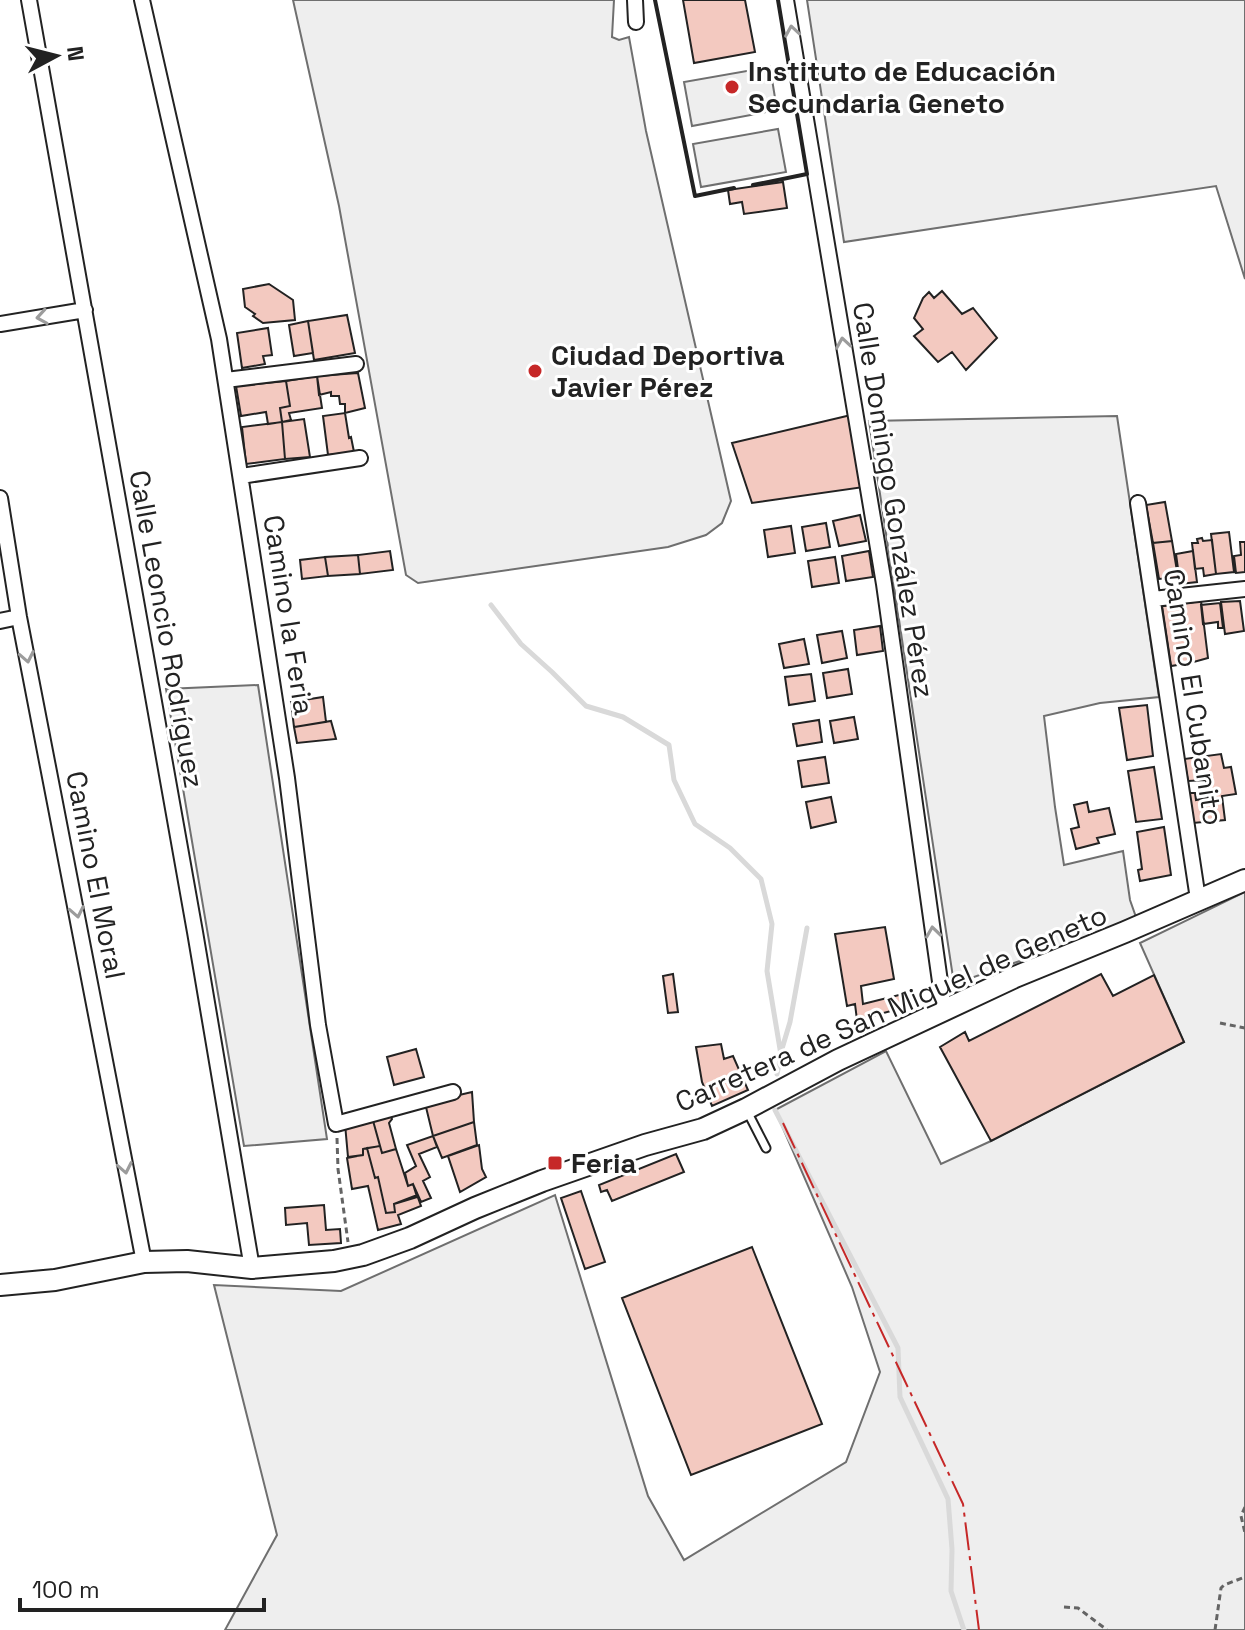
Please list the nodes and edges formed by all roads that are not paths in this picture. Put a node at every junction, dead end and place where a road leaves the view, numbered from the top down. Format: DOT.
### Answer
graph roads {
  1 [pos="29,0"];
  2 [pos="142,0"];
  3 [pos="635,0"];
  4 [pos="786,0"];
  5 [pos="636,22"];
  6 [pos="85,310"];
  7 [pos="0,324"];
  8 [pos="356,364"];
  9 [pos="226,380"];
  10 [pos="360,458"];
  11 [pos="241,476"];
  12 [pos="0,498"];
  13 [pos="1138,503"];
  14 [pos="1245,589"];
  15 [pos="1153,599"];
  16 [pos="19,617"];
  17 [pos="0,621"];
  18 [pos="1245,880"];
  19 [pos="1198,899"];
  20 [pos="944,1010"];
  21 [pos="453,1092"];
  22 [pos="746,1109"];
  23 [pos="766,1148"];
  24 [pos="144,1262"];
  25 [pos="252,1268"];
  26 [pos="0,1285"];
  1 -- 6 [label="street, Calle Leoncio Rodríguez"];
  2 -- 9 [label="street, Camino la Feria"];
  3 -- 5 [label="street"];
  20 -- 4 [label="street, Calle Domingo González Pérez, one-way"];
  6 -- 7 [label="street, one-way"];
  6 -- 25 [label="street, Calle Leoncio Rodríguez"];
  8 -- 9 [label="street"];
  9 -- 11 [label="street, Camino la Feria"];
  10 -- 11 [label="street"];
  11 -- 21 [label="street, Camino la Feria"];
  12 -- 16 [label="street, Camino El Moral"];
  13 -- 15 [label="street, Camino El Cubanito"];
  14 -- 15 [label="street"];
  15 -- 19 [label="street, Camino El Cubanito"];
  16 -- 17 [label="street"];
  16 -- 24 [label="street, Camino El Moral, one-way"];
  18 -- 19 [label="main road, Carretera de San Miguel de Geneto"];
  19 -- 20 [label="main road, Carretera de San Miguel de Geneto"];
  20 -- 22 [label="main road, Carretera de San Miguel de Geneto"];
  22 -- 23 [label="lane"];
  22 -- 25 [label="main road, Carretera de San Miguel de Geneto"];
  24 -- 25 [label="main road, Carretera de San Miguel de Geneto"];
  24 -- 26 [label="main road, Carretera de San Miguel de Geneto"];
}
